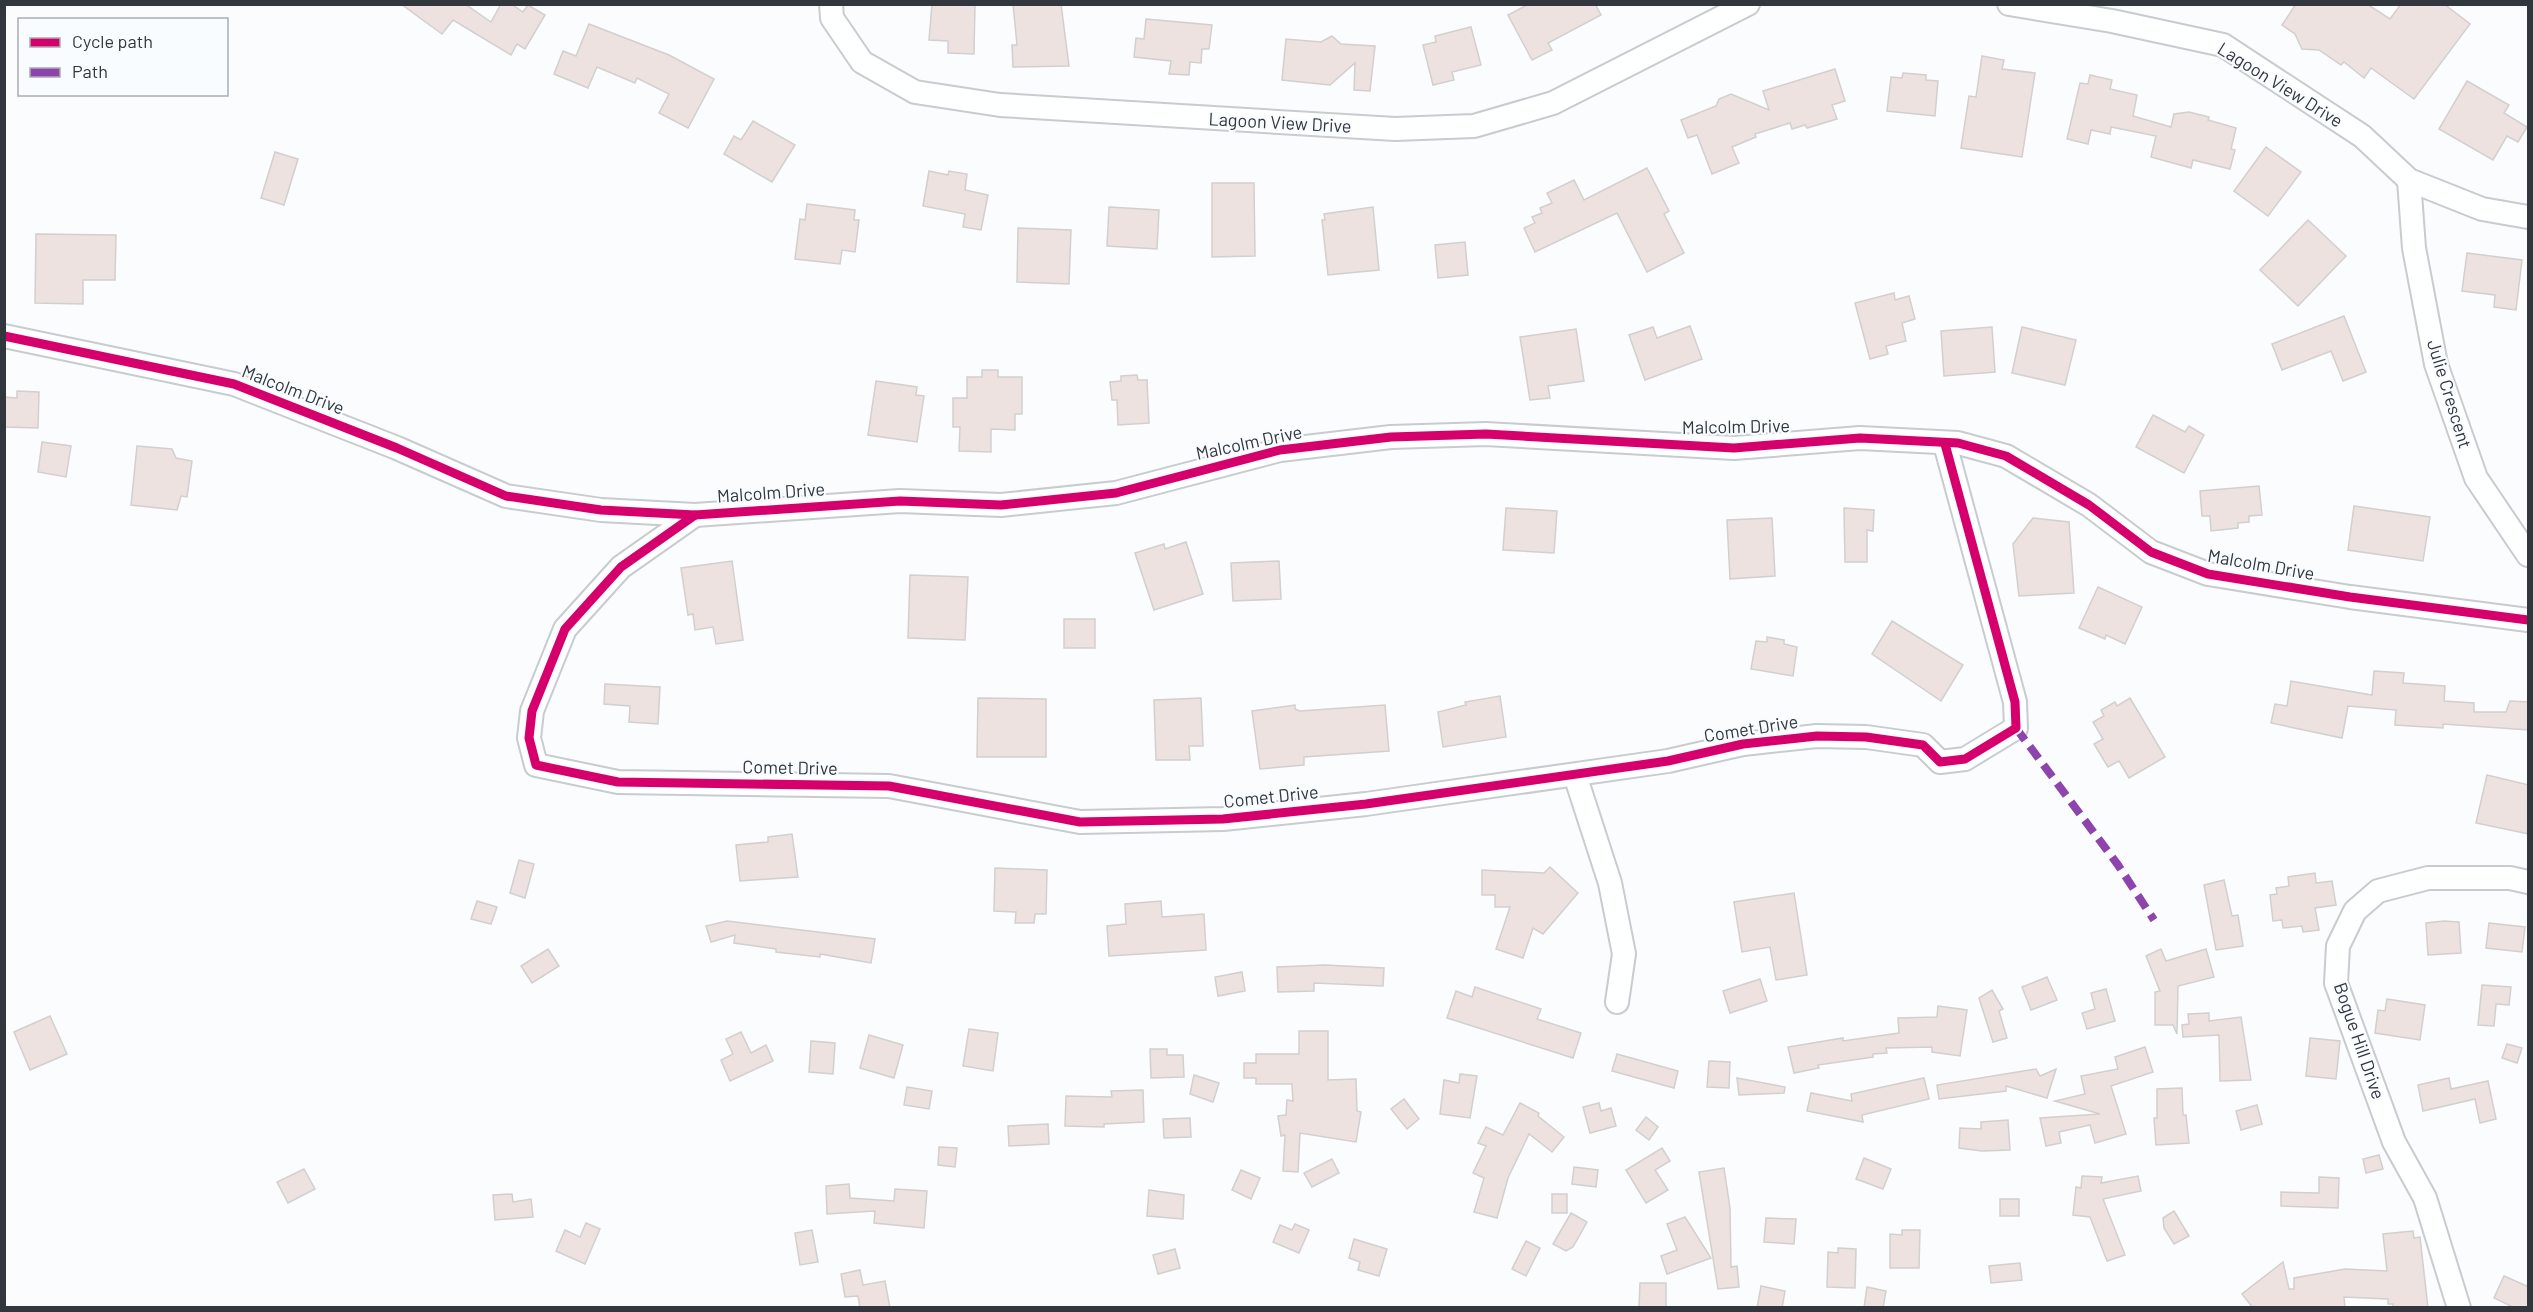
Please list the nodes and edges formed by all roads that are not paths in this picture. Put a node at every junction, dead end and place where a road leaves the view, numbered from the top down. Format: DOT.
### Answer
graph roads {
  1 [pos="831,4"];
  2 [pos="1748,4"];
  3 [pos="2009,4"];
  4 [pos="2409,180"];
  5 [pos="2529,217"];
  6 [pos="4,336"];
  7 [pos="1945,444"];
  8 [pos="695,515"];
  9 [pos="2529,555"];
  10 [pos="2529,620"];
  11 [pos="1575,775"];
  12 [pos="2529,882"];
  13 [pos="1617,1002"];
  14 [pos="2459,1308"];
  1 -- 2 [label="street, Lagoon View Drive"];
  3 -- 4 [label="street, Lagoon View Drive"];
  4 -- 5 [label="street, Lagoon View Drive"];
  4 -- 9 [label="street, Julie Crescent"];
  6 -- 8 [label="street, Malcolm Drive"];
  7 -- 8 [label="street, Malcolm Drive"];
  7 -- 10 [label="street, Malcolm Drive"];
  7 -- 11 [label="street, Comet Drive"];
  8 -- 11 [label="street, Comet Drive"];
  11 -- 13 [label="street"];
  12 -- 14 [label="street, Bogue Hill Drive"];
}
